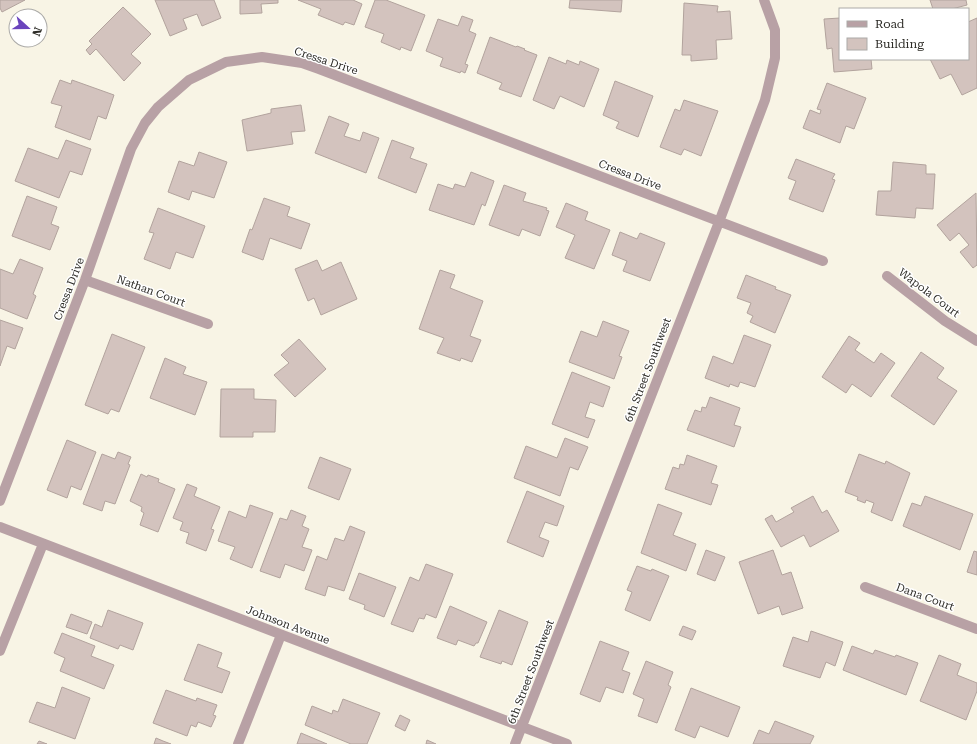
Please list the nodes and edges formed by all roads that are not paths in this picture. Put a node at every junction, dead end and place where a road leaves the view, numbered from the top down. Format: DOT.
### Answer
graph roads {
  1 [pos="764,0"];
  2 [pos="719,222"];
  3 [pos="823,261"];
  4 [pos="887,276"];
  5 [pos="86,280"];
  6 [pos="208,324"];
  7 [pos="977,342"];
  8 [pos="0,501"];
  9 [pos="0,527"];
  10 [pos="43,544"];
  11 [pos="865,587"];
  12 [pos="977,629"];
  13 [pos="281,635"];
  14 [pos="0,651"];
  15 [pos="522,727"];
  16 [pos="238,744"];
  17 [pos="515,744"];
  18 [pos="567,744"];
  1 -- 2 [label="street, 6th Street Southwest"];
  2 -- 3 [label="street, Cressa Drive"];
  2 -- 5 [label="street, Cressa Drive"];
  2 -- 15 [label="street, 6th Street Southwest"];
  4 -- 7 [label="street, Wapola Court"];
  5 -- 6 [label="street, Nathan Court"];
  5 -- 8 [label="street, Cressa Drive"];
  9 -- 10 [label="street, Johnson Avenue"];
  10 -- 13 [label="street, Johnson Avenue"];
  10 -- 14 [label="street"];
  11 -- 12 [label="street, Dana Court"];
  13 -- 15 [label="street, Johnson Avenue"];
  13 -- 16 [label="street"];
  15 -- 17 [label="street, 6th Street Southwest"];
  15 -- 18 [label="street, Johnson Avenue"];
}
